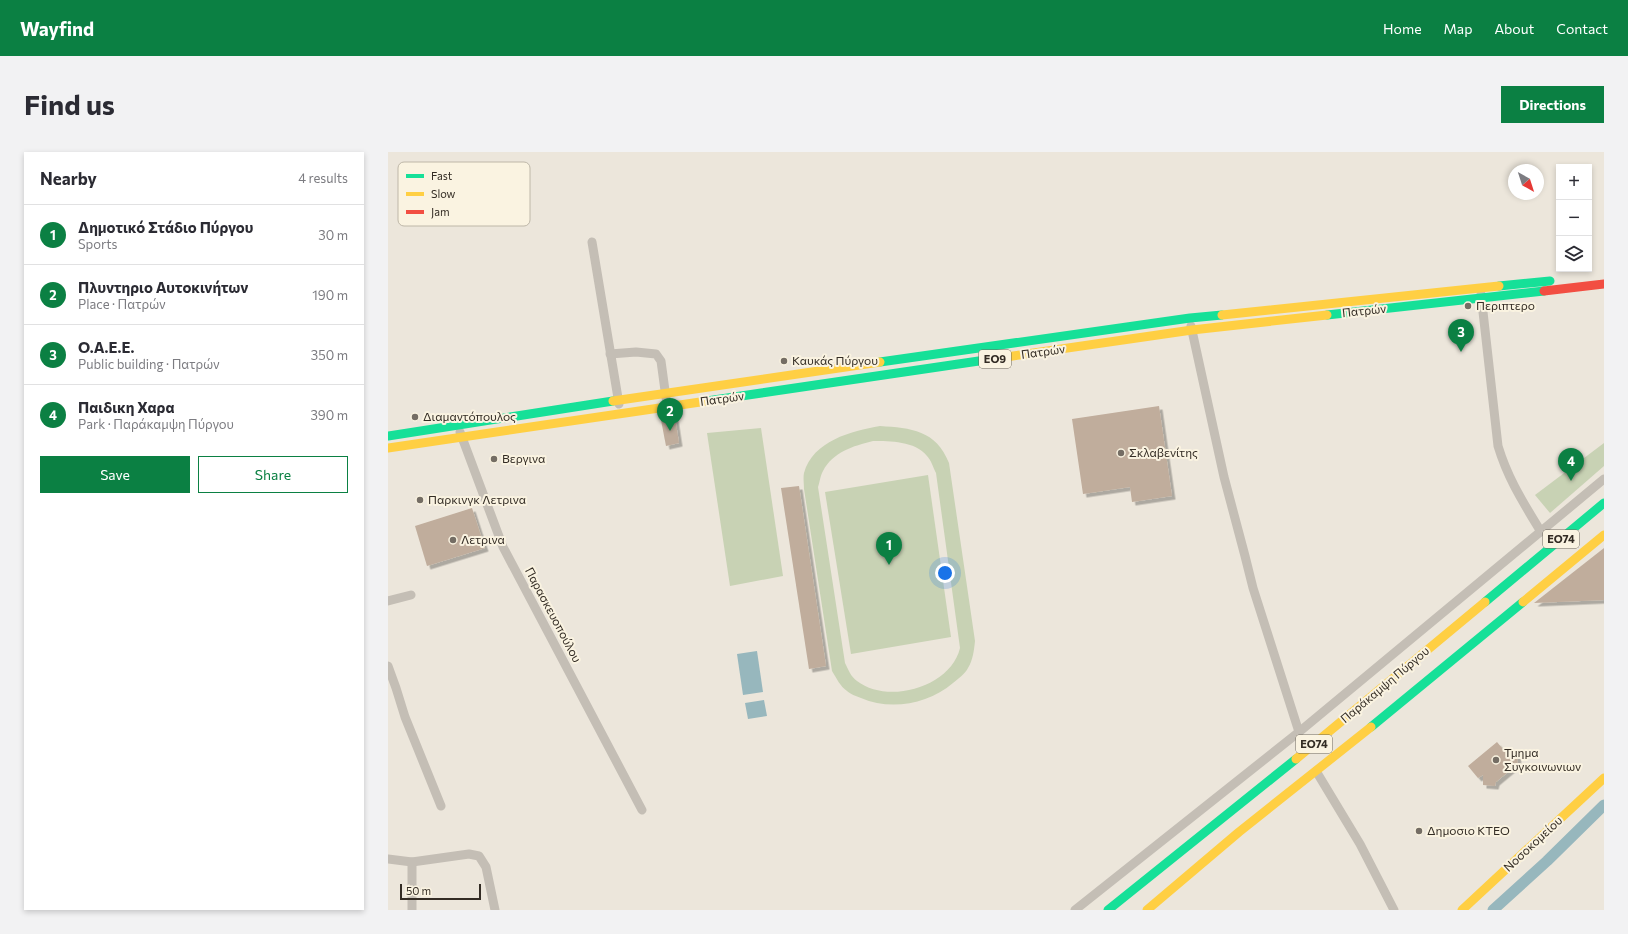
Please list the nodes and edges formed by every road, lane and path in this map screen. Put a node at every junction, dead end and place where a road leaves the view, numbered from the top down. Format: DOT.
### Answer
graph roads {
  1 [pos="592,242"];
  2 [pos="1604,275"];
  3 [pos="1584,277"];
  4 [pos="1556,280"];
  5 [pos="1604,284"];
  6 [pos="1480,288"];
  7 [pos="1482,298"];
  8 [pos="1190,318"];
  9 [pos="1192,330"];
  10 [pos="1023,343"];
  11 [pos="610,354"];
  12 [pos="1026,354"];
  13 [pos="665,393"];
  14 [pos="618,400"];
  15 [pos="666,407"];
  16 [pos="621,414"];
  17 [pos="457,425"];
  18 [pos="388,436"];
  19 [pos="461,437"];
  20 [pos="388,448"];
  21 [pos="1604,478"];
  22 [pos="1604,503"];
  23 [pos="1541,532"];
  24 [pos="1604,535"];
  25 [pos="412,596"];
  26 [pos="388,600"];
  27 [pos="388,666"];
  28 [pos="1299,732"];
  29 [pos="1316,771"];
  30 [pos="1604,778"];
  31 [pos="441,806"];
  32 [pos="642,810"];
  33 [pos="388,859"];
  34 [pos="412,862"];
  35 [pos="412,910"];
  36 [pos="495,910"];
  37 [pos="1075,910"];
  38 [pos="1108,910"];
  39 [pos="1147,910"];
  40 [pos="1394,910"];
  41 [pos="1462,910"];
  1 -- 11 [label="street"];
  2 -- 3 [label="main road"];
  4 -- 6 [label="main road, Πατρών / ΕΟ9"];
  5 -- 7 [label="main road, Πατρών / ΕΟ9"];
  6 -- 7 [label="street"];
  6 -- 8 [label="main road, Πατρών / ΕΟ9"];
  7 -- 9 [label="main road, Πατρών / ΕΟ9"];
  7 -- 23 [label="street"];
  8 -- 9 [label="street"];
  8 -- 10 [label="main road, Πατρών / ΕΟ9"];
  9 -- 12 [label="main road, Πατρών / ΕΟ9"];
  9 -- 28 [label="street"];
  10 -- 12 [label="main road"];
  10 -- 13 [label="main road, Πατρών / ΕΟ9"];
  11 -- 13 [label="street"];
  11 -- 14 [label="street"];
  12 -- 15 [label="main road, Πατρών / ΕΟ9"];
  13 -- 14 [label="main road, Πατρών / ΕΟ9"];
  13 -- 15 [label="street"];
  14 -- 16 [label="street"];
  14 -- 17 [label="main road, Πατρών / ΕΟ9"];
  15 -- 16 [label="main road, Πατρών / ΕΟ9"];
  16 -- 19 [label="main road, Πατρών / ΕΟ9"];
  17 -- 18 [label="main road, Πατρών / ΕΟ9"];
  17 -- 19 [label="street, Παρασκευοπούλου"];
  19 -- 20 [label="main road, Πατρών / ΕΟ9"];
  19 -- 32 [label="street, Παρασκευοπούλου"];
  21 -- 23 [label="street"];
  22 -- 38 [label="main road, Παράκαμψη Πύργου / ΕΟ74"];
  23 -- 28 [label="street"];
  24 -- 29 [label="main road"];
  25 -- 26 [label="street"];
  27 -- 31 [label="street"];
  28 -- 37 [label="street"];
  29 -- 39 [label="main road"];
  29 -- 40 [label="street"];
  30 -- 41 [label="main road, Νοσοκομείου"];
  33 -- 34 [label="street"];
  34 -- 35 [label="street"];
  34 -- 36 [label="street"];
}
